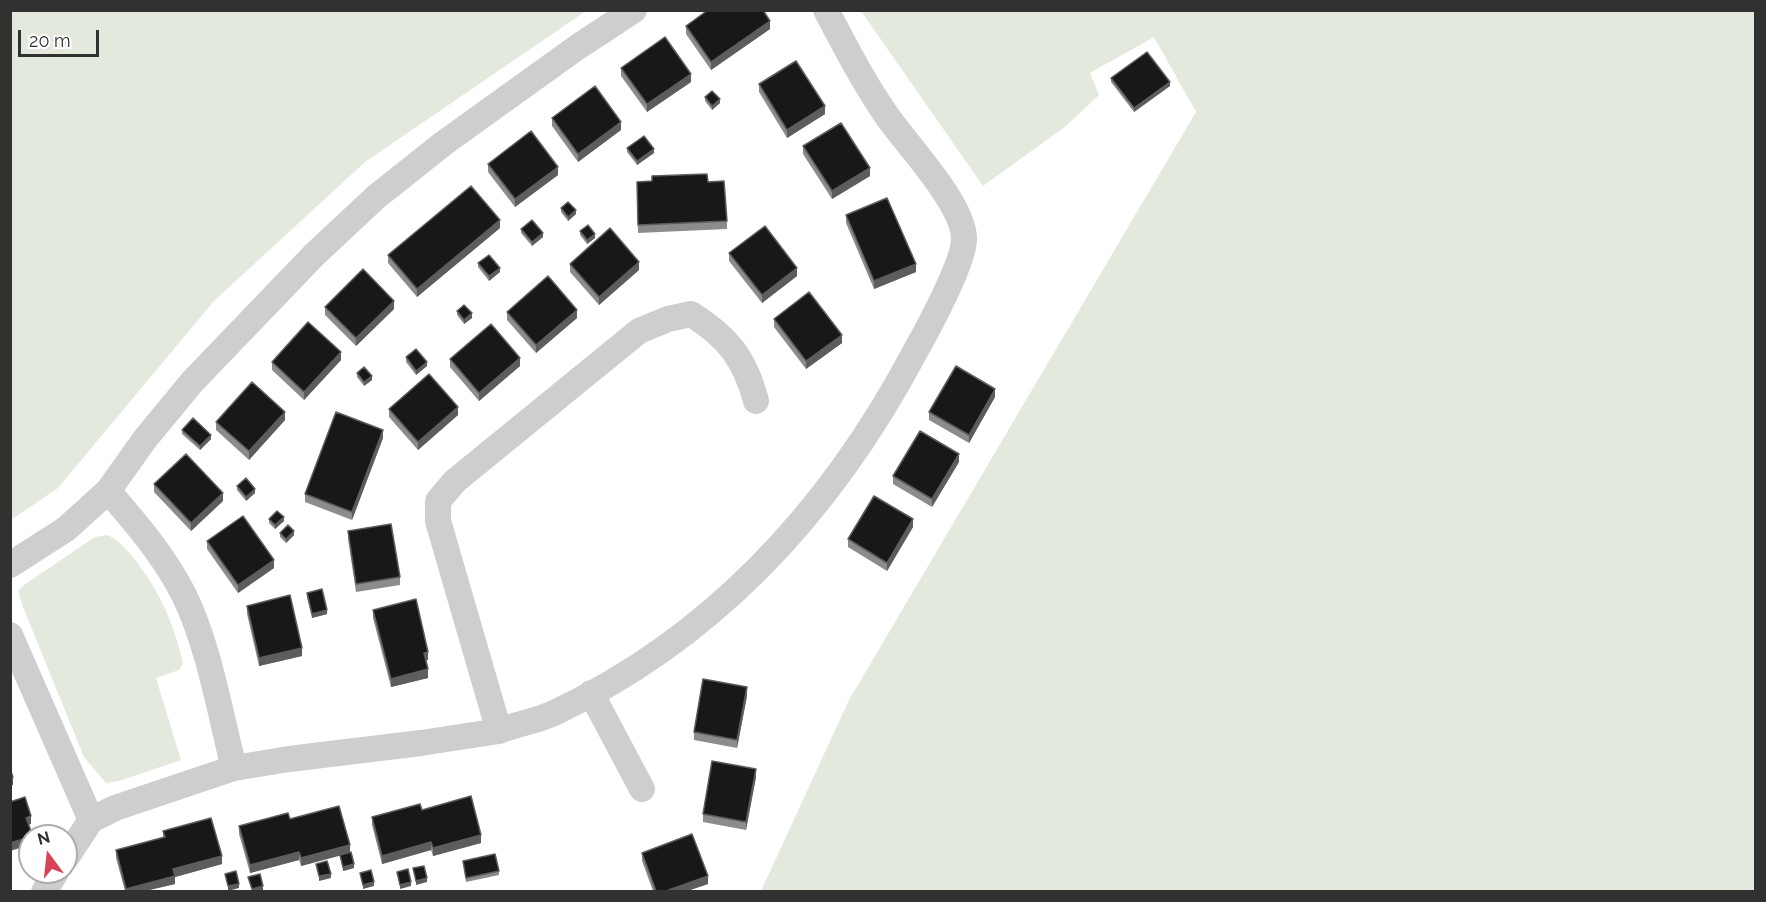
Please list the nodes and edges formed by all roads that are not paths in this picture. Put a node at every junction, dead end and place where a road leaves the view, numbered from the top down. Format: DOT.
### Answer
graph roads {
  1 [pos="634,10"];
  2 [pos="826,10"];
  3 [pos="756,401"];
  4 [pos="108,491"];
  5 [pos="10,565"];
  6 [pos="10,634"];
  7 [pos="591,693"];
  8 [pos="499,731"];
  9 [pos="234,768"];
  10 [pos="642,789"];
  11 [pos="91,820"];
  12 [pos="78,840"];
  1 -- 4 [label="street"];
  2 -- 7 [label="street"];
  3 -- 8 [label="street"];
  4 -- 5 [label="street"];
  4 -- 9 [label="street"];
  6 -- 11 [label="street"];
  7 -- 8 [label="street"];
  7 -- 10 [label="street"];
  8 -- 9 [label="street"];
  9 -- 11 [label="street"];
  11 -- 12 [label="street"];
}
